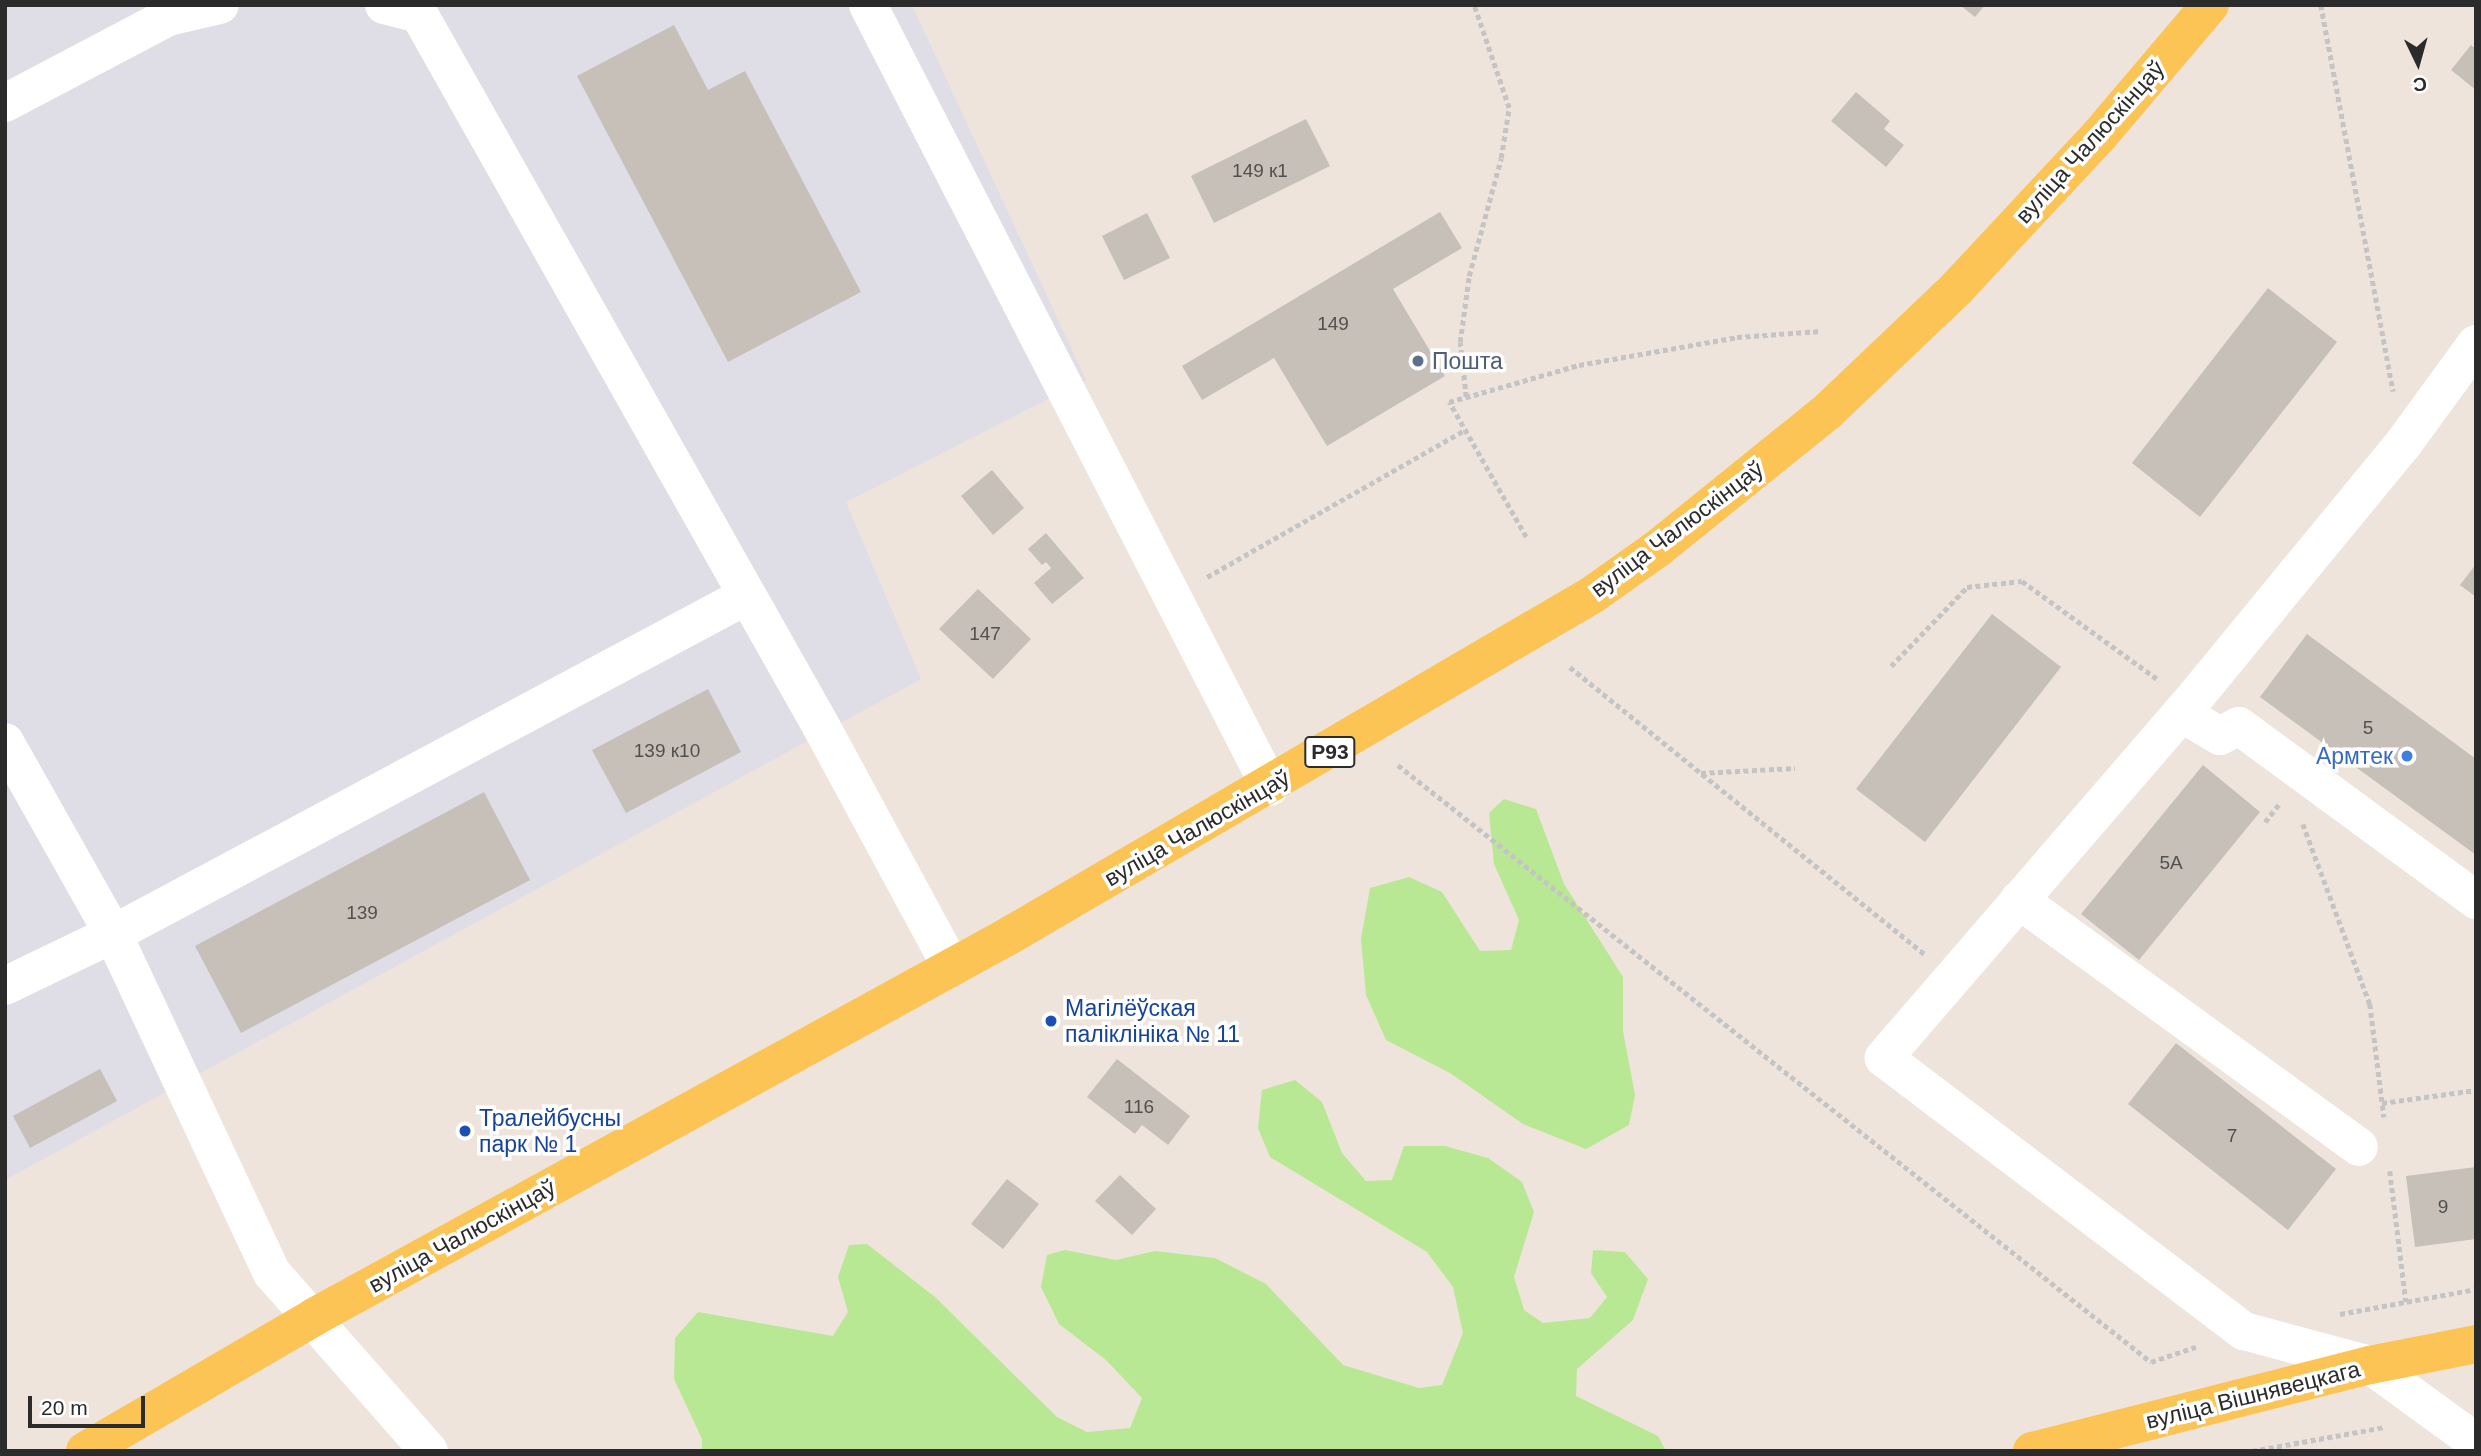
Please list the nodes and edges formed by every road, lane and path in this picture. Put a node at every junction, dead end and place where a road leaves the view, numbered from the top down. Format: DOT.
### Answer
graph roads {
  1 [pos="220,5"];
  2 [pos="384,5"];
  3 [pos="868,5"];
  4 [pos="1474,5"];
  5 [pos="2210,5"];
  6 [pos="2321,5"];
  7 [pos="5,103"];
  8 [pos="1821,331"];
  9 [pos="2476,344"];
  10 [pos="1466,397"];
  11 [pos="1465,430"];
  12 [pos="2403,443"];
  13 [pos="1526,537"];
  14 [pos="746,596"];
  15 [pos="1172,597"];
  16 [pos="1891,666"];
  17 [pos="1570,667"];
  18 [pos="2185,708"];
  19 [pos="5,742"];
  20 [pos="1795,768"];
  21 [pos="1701,773"];
  22 [pos="1270,787"];
  23 [pos="2300,815"];
  24 [pos="2019,900"];
  25 [pos="2476,900"];
  26 [pos="113,934"];
  27 [pos="951,966"];
  28 [pos="1953,976"];
  29 [pos="5,986"];
  30 [pos="2476,1090"];
  31 [pos="2382,1103"];
  32 [pos="2378,1144"];
  33 [pos="2406,1302"];
  34 [pos="314,1317"];
  35 [pos="2476,1344"];
  36 [pos="2370,1365"];
  37 [pos="2445,1417"];
  38 [pos="2476,1442"];
  39 [pos="85,1451"];
  40 [pos="429,1451"];
  41 [pos="2032,1451"];
  42 [pos="2252,1451"];
  1 -- 7 [label="lane"];
  2 -- 14 [label="lane"];
  3 -- 15 [label="lane"];
  4 -- 10 [label="path"];
  5 -- 22 [label="main road, вуліца Чалюскінцаў / Р93"];
  6 -- 12 [label="path"];
  8 -- 10 [label="path"];
  9 -- 12 [label="lane"];
  10 -- 11 [label="path"];
  11 -- 13 [label="path"];
  11 -- 15 [label="path"];
  12 -- 18 [label="lane"];
  14 -- 26 [label="lane"];
  14 -- 27 [label="lane"];
  15 -- 22 [label="lane"];
  16 -- 18 [label="path"];
  17 -- 21 [label="path"];
  18 -- 24 [label="lane"];
  18 -- 25 [label="lane"];
  19 -- 26 [label="lane"];
  20 -- 21 [label="path"];
  21 -- 28 [label="path"];
  22 -- 27 [label="main road, вуліца Чалюскінцаў / Р93"];
  23 -- 31 [label="path"];
  24 -- 28 [label="lane"];
  24 -- 32 [label="lane"];
  26 -- 29 [label="lane"];
  26 -- 34 [label="lane"];
  27 -- 34 [label="main road, вуліца Чалюскінцаў / Р93"];
  28 -- 36 [label="lane"];
  30 -- 31 [label="path"];
  31 -- 32 [label="path"];
  32 -- 33 [label="path"];
  34 -- 39 [label="main road, вуліца Чалюскінцаў / Р93"];
  34 -- 40 [label="lane"];
  35 -- 36 [label="main road, вуліца Вішнявецкага"];
  36 -- 37 [label="lane"];
  36 -- 41 [label="main road, вуліца Вішнявецкага"];
  37 -- 38 [label="lane"];
  37 -- 42 [label="path"];
}
